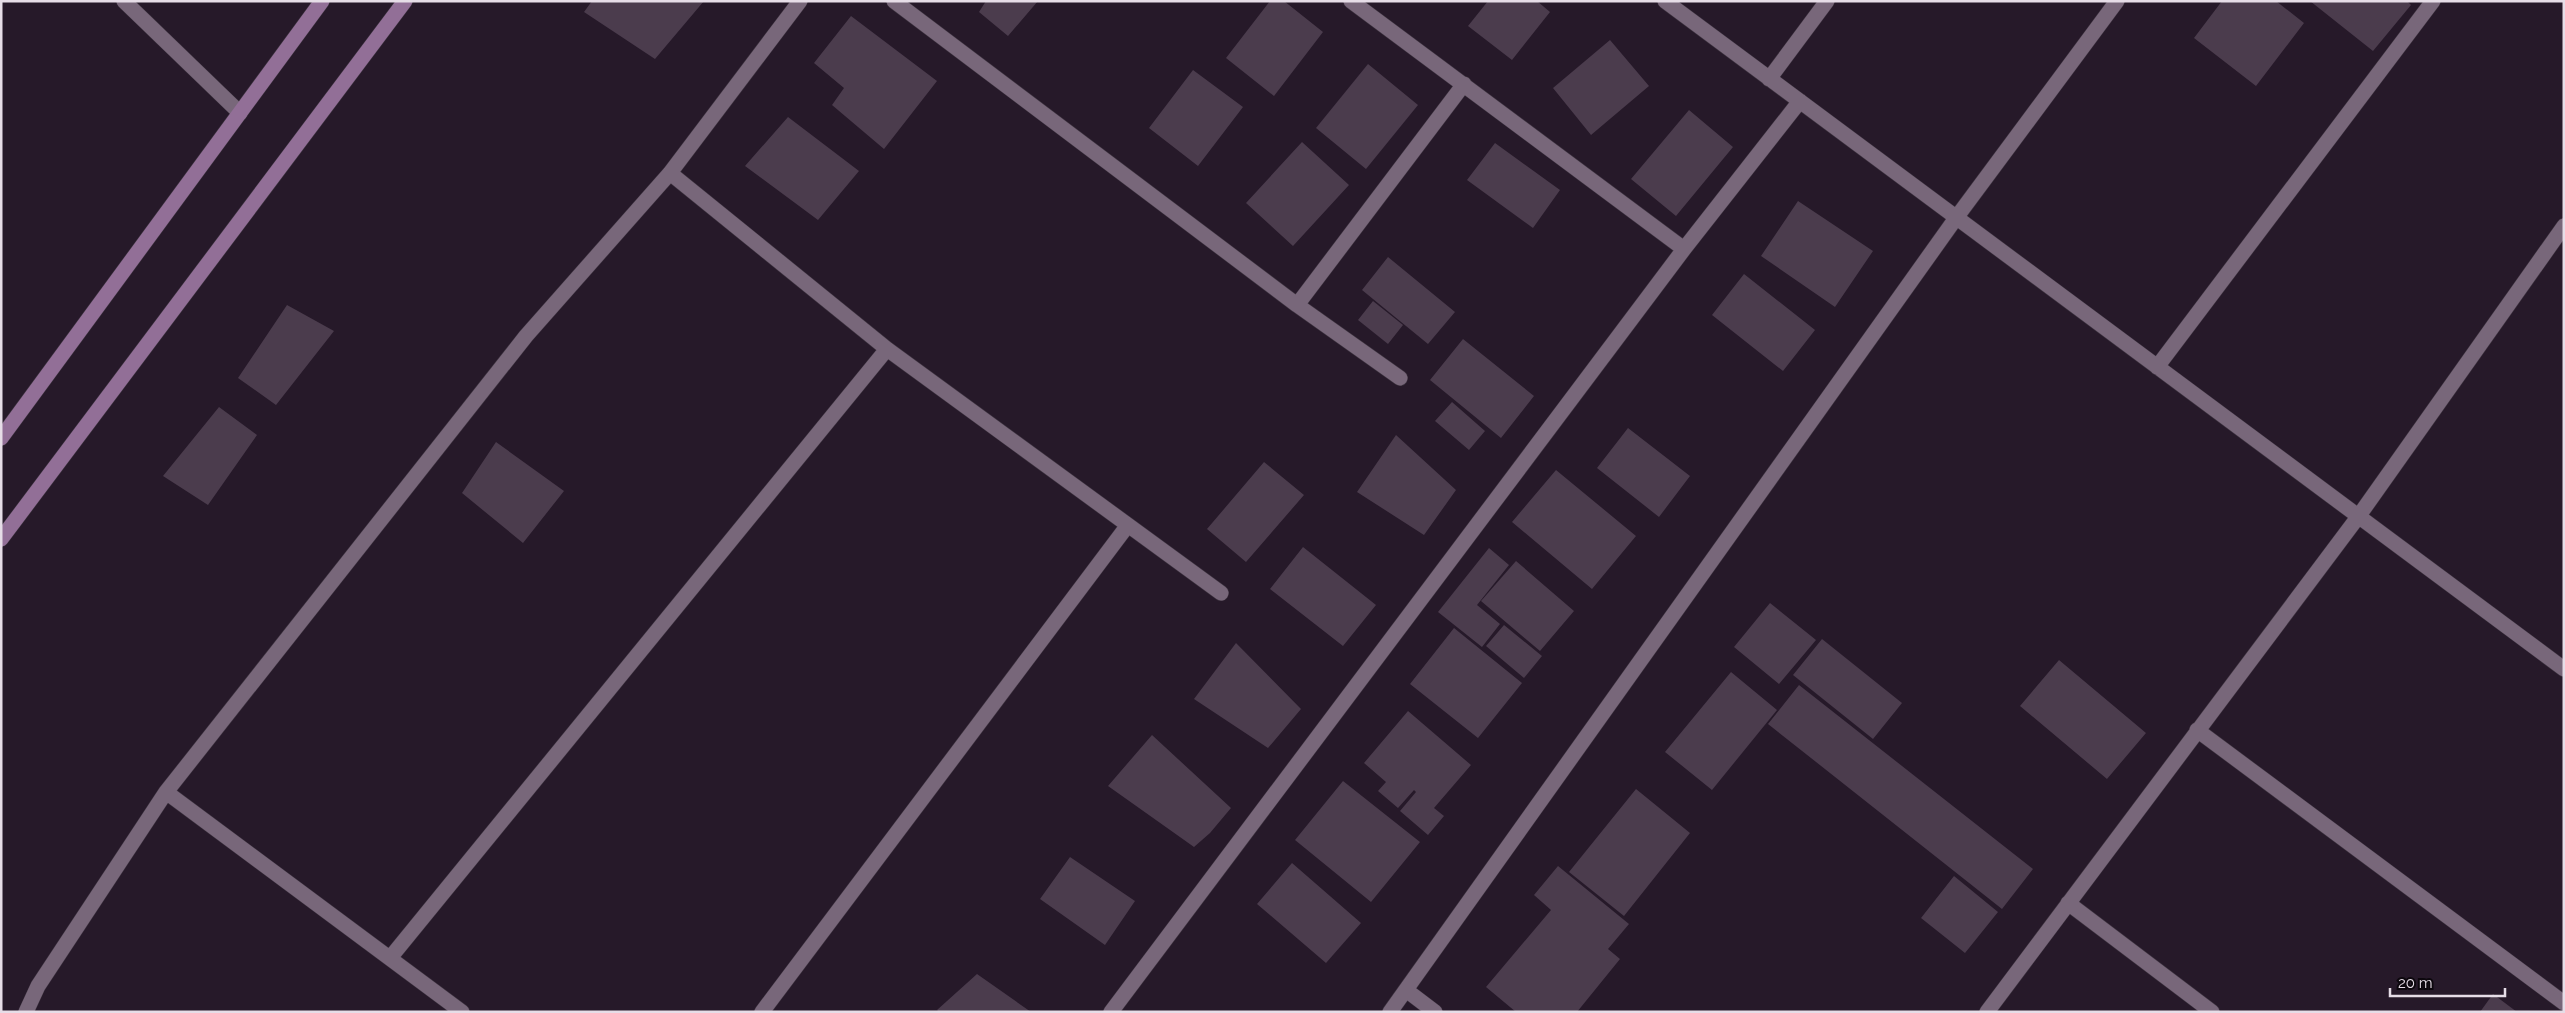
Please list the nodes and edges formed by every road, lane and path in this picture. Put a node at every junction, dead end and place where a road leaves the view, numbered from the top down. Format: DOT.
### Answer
graph roads {
  1 [pos="124,1"];
  2 [pos="322,1"];
  3 [pos="404,1"];
  4 [pos="800,1"];
  5 [pos="894,1"];
  6 [pos="1351,1"];
  7 [pos="1665,1"];
  8 [pos="1828,1"];
  9 [pos="2117,1"];
  10 [pos="2433,1"];
  11 [pos="1769,79"];
  12 [pos="1464,84"];
  13 [pos="1800,101"];
  14 [pos="240,113"];
  15 [pos="670,173"];
  16 [pos="1956,218"];
  17 [pos="2564,226"];
  18 [pos="1684,249"];
  19 [pos="1298,305"];
  20 [pos="887,350"];
  21 [pos="2157,367"];
  22 [pos="1400,378"];
  23 [pos="1,438"];
  24 [pos="2358,517"];
  25 [pos="1128,525"];
  26 [pos="1,539"];
  27 [pos="1222,593"];
  28 [pos="2564,669"];
  29 [pos="2197,730"];
  30 [pos="166,792"];
  31 [pos="2068,903"];
  32 [pos="390,958"];
  33 [pos="1406,990"];
  34 [pos="2564,1003"];
  35 [pos="26,1012"];
  36 [pos="462,1012"];
  37 [pos="762,1012"];
  38 [pos="1111,1012"];
  39 [pos="1390,1012"];
  40 [pos="1435,1012"];
  41 [pos="1987,1012"];
  42 [pos="2212,1012"];
  1 -- 14 [label="street"];
  2 -- 14 [label="street"];
  3 -- 26 [label="street"];
  4 -- 15 [label="street"];
  5 -- 19 [label="street"];
  6 -- 12 [label="street"];
  7 -- 11 [label="street"];
  8 -- 11 [label="street"];
  9 -- 16 [label="street"];
  10 -- 21 [label="street"];
  11 -- 13 [label="street"];
  12 -- 18 [label="street"];
  12 -- 19 [label="street"];
  13 -- 16 [label="street"];
  13 -- 18 [label="street"];
  14 -- 23 [label="street"];
  15 -- 20 [label="street"];
  15 -- 30 [label="street"];
  16 -- 21 [label="street"];
  16 -- 33 [label="street"];
  17 -- 24 [label="street"];
  18 -- 38 [label="street"];
  19 -- 22 [label="street"];
  20 -- 25 [label="street"];
  20 -- 32 [label="street"];
  21 -- 24 [label="street"];
  24 -- 28 [label="street"];
  24 -- 29 [label="street"];
  25 -- 27 [label="street"];
  25 -- 37 [label="street"];
  29 -- 31 [label="street"];
  29 -- 34 [label="street"];
  30 -- 32 [label="street"];
  30 -- 35 [label="street"];
  31 -- 41 [label="street"];
  31 -- 42 [label="street"];
  32 -- 36 [label="street"];
  33 -- 39 [label="street"];
  33 -- 40 [label="street"];
}
